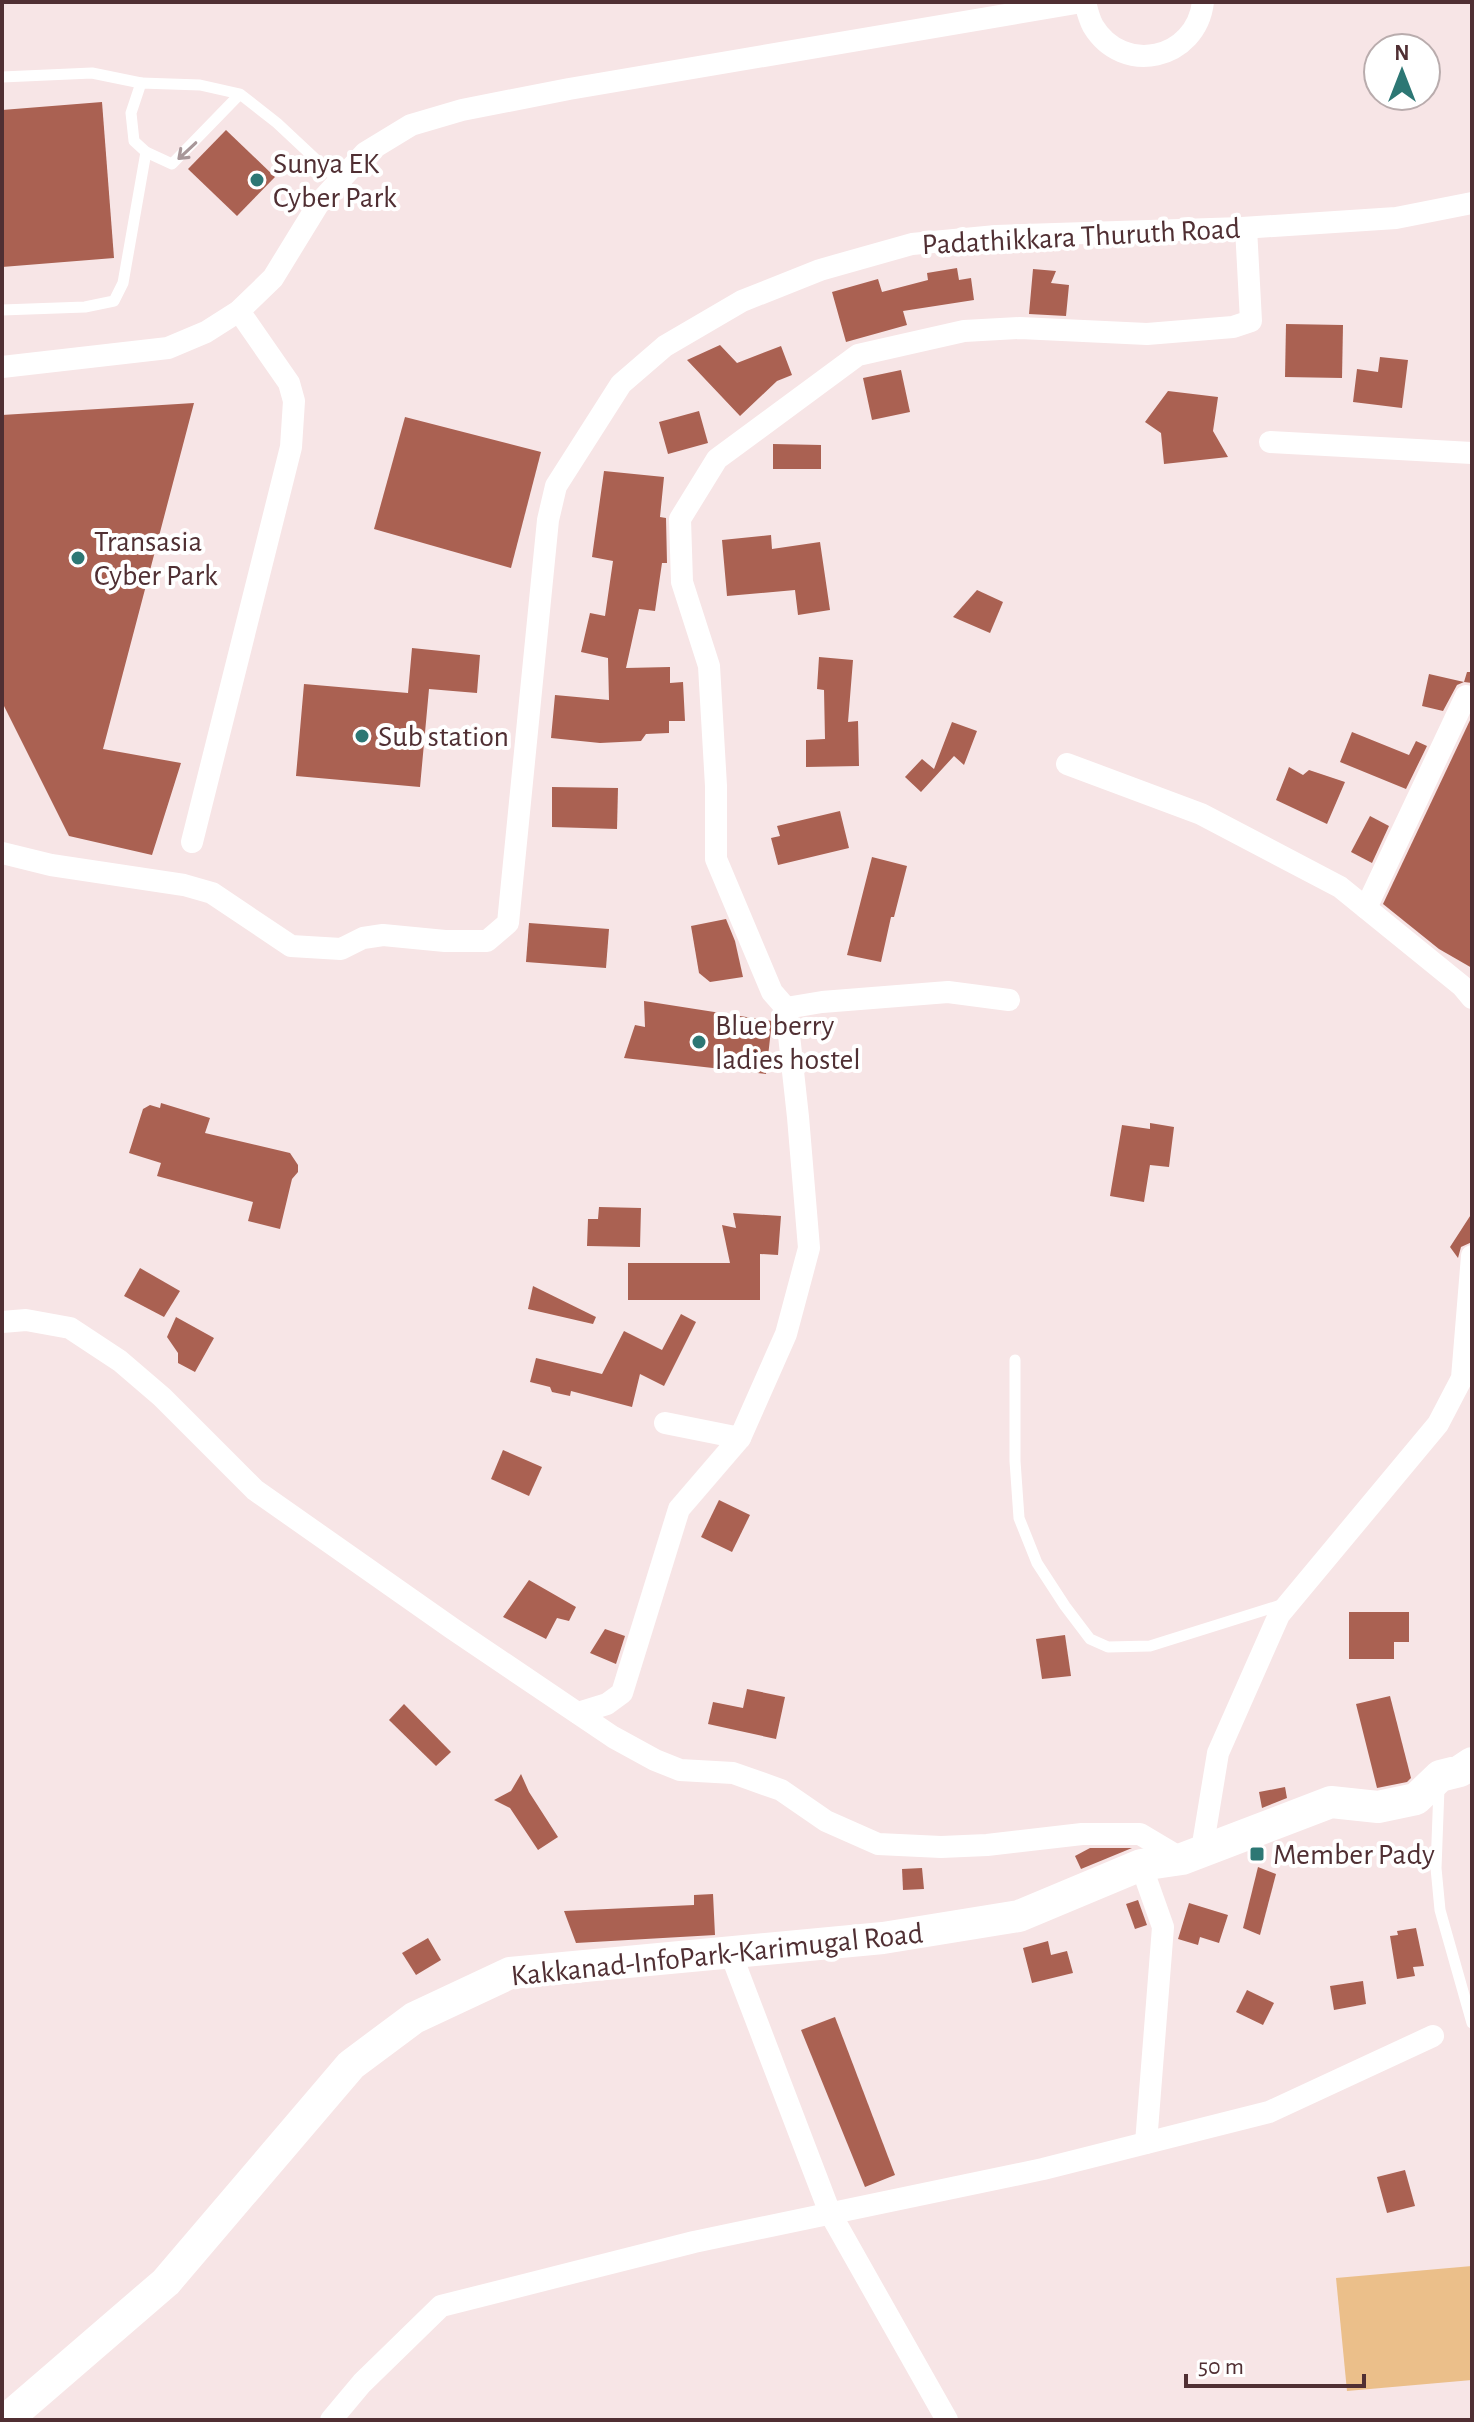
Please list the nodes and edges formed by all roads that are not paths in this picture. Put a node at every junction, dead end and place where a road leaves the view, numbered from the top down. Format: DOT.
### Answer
graph roads {
  1 [pos="1084,2"];
  2 [pos="1203,2"];
  3 [pos="2,77"];
  4 [pos="141,83"];
  5 [pos="240,94"];
  6 [pos="146,152"];
  7 [pos="339,181"];
  8 [pos="1472,203"];
  9 [pos="1246,228"];
  10 [pos="2,310"];
  11 [pos="239,311"];
  12 [pos="2,367"];
  13 [pos="1270,442"];
  14 [pos="1472,453"];
  15 [pos="1466,696"];
  16 [pos="1067,764"];
  17 [pos="192,842"];
  18 [pos="2,853"];
  19 [pos="1366,908"];
  20 [pos="1472,998"];
  21 [pos="1009,1000"];
  22 [pos="786,1008"];
  23 [pos="1472,1256"];
  24 [pos="2,1322"];
  25 [pos="1015,1360"];
  26 [pos="1467,1378"];
  27 [pos="665,1423"];
  28 [pos="740,1438"];
  29 [pos="1290,1602"];
  30 [pos="578,1713"];
  31 [pos="1472,1763"];
  32 [pos="1440,1776"];
  33 [pos="1192,1854"];
  34 [pos="1141,1865"];
  35 [pos="731,1954"];
  36 [pos="1472,2023"];
  37 [pos="1433,2036"];
  38 [pos="1146,2143"];
  39 [pos="830,2213"];
  40 [pos="6,2420"];
  41 [pos="331,2420"];
  42 [pos="947,2420"];
  1 -- 2 [label="street"];
  1 -- 7 [label="street"];
  3 -- 4 [label="lane"];
  4 -- 5 [label="lane"];
  4 -- 6 [label="lane"];
  5 -- 6 [label="lane, one-way"];
  5 -- 7 [label="lane"];
  6 -- 10 [label="lane"];
  7 -- 11 [label="street"];
  8 -- 9 [label="street, Padathikkara Thuruth Road"];
  9 -- 18 [label="street, Padathikkara Thuruth Road"];
  9 -- 22 [label="street"];
  11 -- 12 [label="street"];
  11 -- 17 [label="street"];
  13 -- 14 [label="street"];
  15 -- 19 [label="street"];
  16 -- 19 [label="street"];
  19 -- 20 [label="street"];
  21 -- 22 [label="street"];
  22 -- 28 [label="street"];
  23 -- 26 [label="street"];
  24 -- 30 [label="street"];
  25 -- 29 [label="lane"];
  26 -- 29 [label="street"];
  27 -- 28 [label="street"];
  28 -- 30 [label="street"];
  29 -- 33 [label="street"];
  30 -- 33 [label="street"];
  31 -- 32 [label="main road, Kakkanad-InfoPark-Karimugal Road"];
  32 -- 33 [label="main road, Kakkanad-InfoPark-Karimugal Road"];
  32 -- 36 [label="lane"];
  33 -- 34 [label="main road, Kakkanad-InfoPark-Karimugal Road"];
  34 -- 35 [label="main road, Kakkanad-InfoPark-Karimugal Road"];
  34 -- 38 [label="street"];
  35 -- 39 [label="street"];
  35 -- 40 [label="main road, Kakkanad-InfoPark-Karimugal Road"];
  37 -- 38 [label="street"];
  38 -- 39 [label="street"];
  39 -- 41 [label="street"];
  39 -- 42 [label="street"];
}
